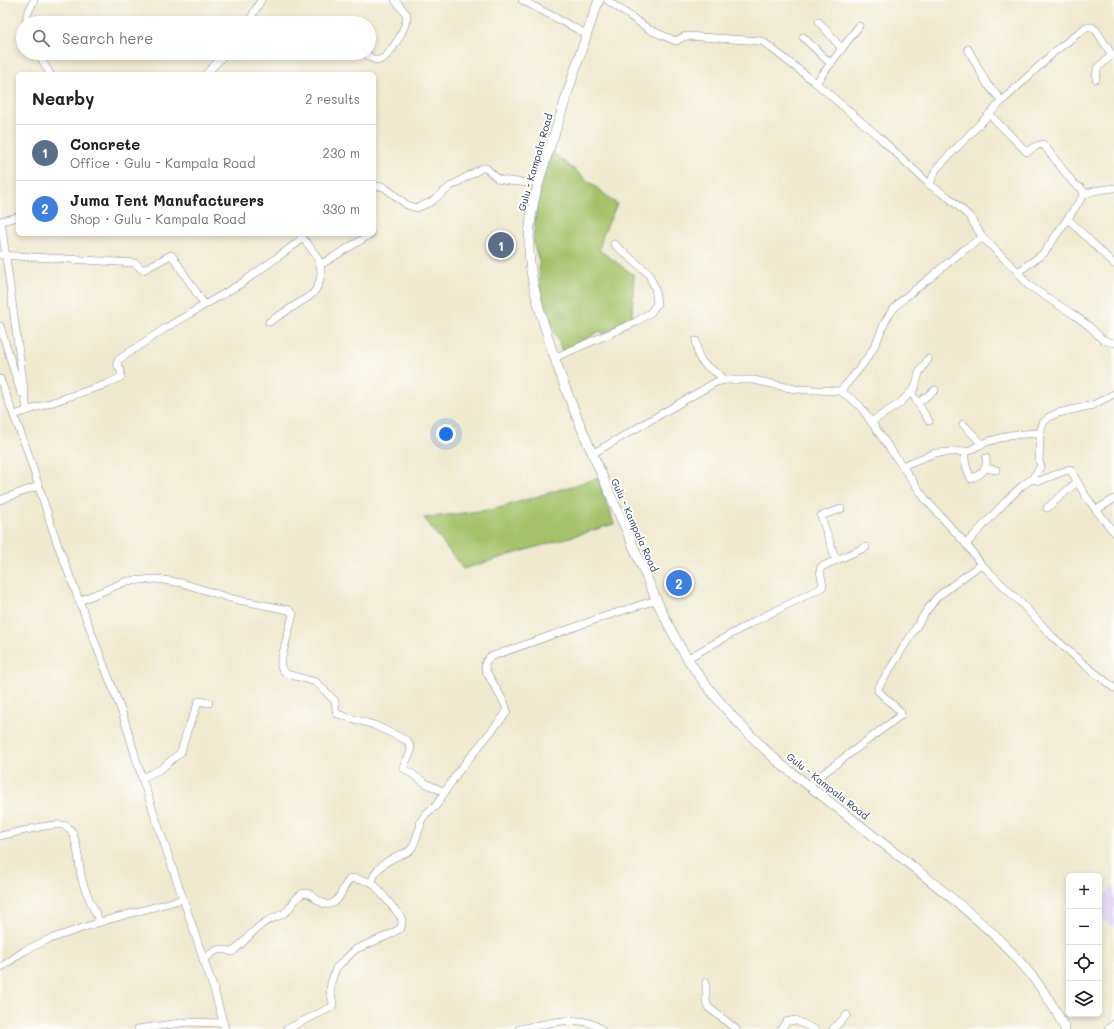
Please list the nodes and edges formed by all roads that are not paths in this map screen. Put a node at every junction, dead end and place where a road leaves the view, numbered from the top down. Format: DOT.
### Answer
graph roads {
  1 [pos="34,0"];
  2 [pos="262,0"];
  3 [pos="395,0"];
  4 [pos="522,0"];
  5 [pos="599,0"];
  6 [pos="607,0"];
  7 [pos="27,16"];
  8 [pos="252,16"];
  9 [pos="819,22"];
  10 [pos="859,26"];
  11 [pos="586,34"];
  12 [pos="803,37"];
  13 [pos="968,49"];
  14 [pos="842,50"];
  15 [pos="1113,56"];
  16 [pos="42,60"];
  17 [pos="219,60"];
  18 [pos="376,60"];
  19 [pos="832,64"];
  20 [pos="49,72"];
  21 [pos="208,72"];
  22 [pos="1096,79"];
  23 [pos="816,83"];
  24 [pos="1002,101"];
  25 [pos="989,114"];
  26 [pos="540,178"];
  27 [pos="930,185"];
  28 [pos="376,187"];
  29 [pos="1114,188"];
  30 [pos="1085,194"];
  31 [pos="16,217"];
  32 [pos="1068,219"];
  33 [pos="302,236"];
  34 [pos="368,236"];
  35 [pos="983,238"];
  36 [pos="614,244"];
  37 [pos="0,255"];
  38 [pos="320,264"];
  39 [pos="1114,264"];
  40 [pos="1018,272"];
  41 [pos="204,304"];
  42 [pos="269,322"];
  43 [pos="0,326"];
  44 [pos="0,341"];
  45 [pos="696,341"];
  46 [pos="1114,343"];
  47 [pos="554,358"];
  48 [pos="928,359"];
  49 [pos="0,379"];
  50 [pos="725,380"];
  51 [pos="935,390"];
  52 [pos="840,391"];
  53 [pos="911,392"];
  54 [pos="1114,394"];
  55 [pos="918,403"];
  56 [pos="27,411"];
  57 [pos="14,416"];
  58 [pos="929,421"];
  59 [pos="871,422"];
  60 [pos="963,424"];
  61 [pos="1040,433"];
  62 [pos="982,444"];
  63 [pos="964,451"];
  64 [pos="592,454"];
  65 [pos="986,458"];
  66 [pos="902,466"];
  67 [pos="985,468"];
  68 [pos="996,470"];
  69 [pos="1032,479"];
  70 [pos="1077,482"];
  71 [pos="38,486"];
  72 [pos="1114,499"];
  73 [pos="0,500"];
  74 [pos="1047,508"];
  75 [pos="841,509"];
  76 [pos="1096,510"];
  77 [pos="1114,532"];
  78 [pos="966,544"];
  79 [pos="866,547"];
  80 [pos="836,560"];
  81 [pos="981,564"];
  82 [pos="656,600"];
  83 [pos="79,601"];
  84 [pos="688,658"];
  85 [pos="1114,688"];
  86 [pos="209,702"];
  87 [pos="142,778"];
  88 [pos="808,785"];
  89 [pos="445,792"];
  90 [pos="0,836"];
  91 [pos="372,882"];
  92 [pos="183,899"];
  93 [pos="100,922"];
  94 [pos="203,960"];
  95 [pos="0,968"];
  96 [pos="706,982"];
  97 [pos="846,1014"];
  98 [pos="1114,1024"];
  99 [pos="224,1026"];
  100 [pos="138,1029"];
  101 [pos="287,1029"];
  102 [pos="518,1029"];
  103 [pos="601,1029"];
  104 [pos="736,1029"];
  105 [pos="781,1029"];
  106 [pos="814,1029"];
  107 [pos="833,1029"];
  108 [pos="1065,1029"];
  109 [pos="1108,1029"];
  1 -- 7 [label="street"];
  2 -- 8 [label="street"];
  3 -- 18 [label="street"];
  4 -- 11 [label="street"];
  5 -- 11 [label="main road, Gulu - Kampala Road"];
  6 -- 23 [label="street"];
  9 -- 14 [label="street"];
  10 -- 14 [label="street"];
  11 -- 26 [label="main road, Gulu - Kampala Road"];
  12 -- 19 [label="street"];
  13 -- 24 [label="street"];
  14 -- 19 [label="street"];
  15 -- 22 [label="street"];
  15 -- 24 [label="street"];
  16 -- 20 [label="street"];
  17 -- 21 [label="street"];
  19 -- 23 [label="street"];
  23 -- 27 [label="street"];
  24 -- 25 [label="street"];
  25 -- 27 [label="street"];
  25 -- 30 [label="street"];
  26 -- 28 [label="street"];
  26 -- 47 [label="main road, Gulu - Kampala Road"];
  27 -- 35 [label="street"];
  29 -- 30 [label="street"];
  30 -- 32 [label="street"];
  31 -- 56 [label="street"];
  32 -- 39 [label="street"];
  32 -- 40 [label="street"];
  33 -- 38 [label="street"];
  33 -- 41 [label="street"];
  34 -- 38 [label="street"];
  35 -- 40 [label="street"];
  35 -- 52 [label="street"];
  36 -- 47 [label="street"];
  37 -- 41 [label="street"];
  38 -- 42 [label="street"];
  40 -- 46 [label="street"];
  41 -- 56 [label="street"];
  43 -- 56 [label="street"];
  44 -- 56 [label="street"];
  45 -- 50 [label="street"];
  47 -- 64 [label="main road, Gulu - Kampala Road"];
  48 -- 53 [label="street"];
  49 -- 57 [label="street"];
  50 -- 52 [label="street"];
  50 -- 64 [label="street"];
  51 -- 55 [label="street"];
  52 -- 59 [label="street"];
  53 -- 55 [label="street"];
  53 -- 59 [label="street"];
  54 -- 61 [label="street"];
  55 -- 58 [label="street"];
  56 -- 57 [label="street"];
  57 -- 71 [label="street"];
  59 -- 66 [label="street"];
  60 -- 62 [label="street"];
  61 -- 62 [label="street"];
  61 -- 69 [label="street"];
  62 -- 63 [label="street"];
  63 -- 66 [label="street"];
  63 -- 67 [label="street"];
  64 -- 82 [label="main road, Gulu - Kampala Road"];
  65 -- 67 [label="street"];
  66 -- 78 [label="street"];
  67 -- 68 [label="street"];
  69 -- 70 [label="street"];
  69 -- 78 [label="street"];
  70 -- 74 [label="street"];
  70 -- 76 [label="street"];
  71 -- 73 [label="street"];
  71 -- 83 [label="street"];
  72 -- 76 [label="street"];
  75 -- 80 [label="street"];
  76 -- 77 [label="street"];
  78 -- 81 [label="street"];
  79 -- 80 [label="street"];
  80 -- 84 [label="street"];
  81 -- 85 [label="street"];
  81 -- 88 [label="street"];
  82 -- 84 [label="main road, Gulu - Kampala Road"];
  82 -- 89 [label="street"];
  83 -- 87 [label="street"];
  83 -- 89 [label="street"];
  84 -- 88 [label="main road, Gulu - Kampala Road"];
  86 -- 87 [label="street"];
  87 -- 92 [label="street"];
  88 -- 108 [label="main road, Gulu - Kampala Road"];
  89 -- 91 [label="street"];
  90 -- 93 [label="street"];
  91 -- 94 [label="street"];
  91 -- 101 [label="street"];
  92 -- 93 [label="street"];
  92 -- 94 [label="street"];
  93 -- 95 [label="street"];
  94 -- 99 [label="street"];
  96 -- 104 [label="street"];
  97 -- 107 [label="street"];
  98 -- 109 [label="street"];
  99 -- 100 [label="street"];
  102 -- 103 [label="street"];
  105 -- 106 [label="street"];
}
